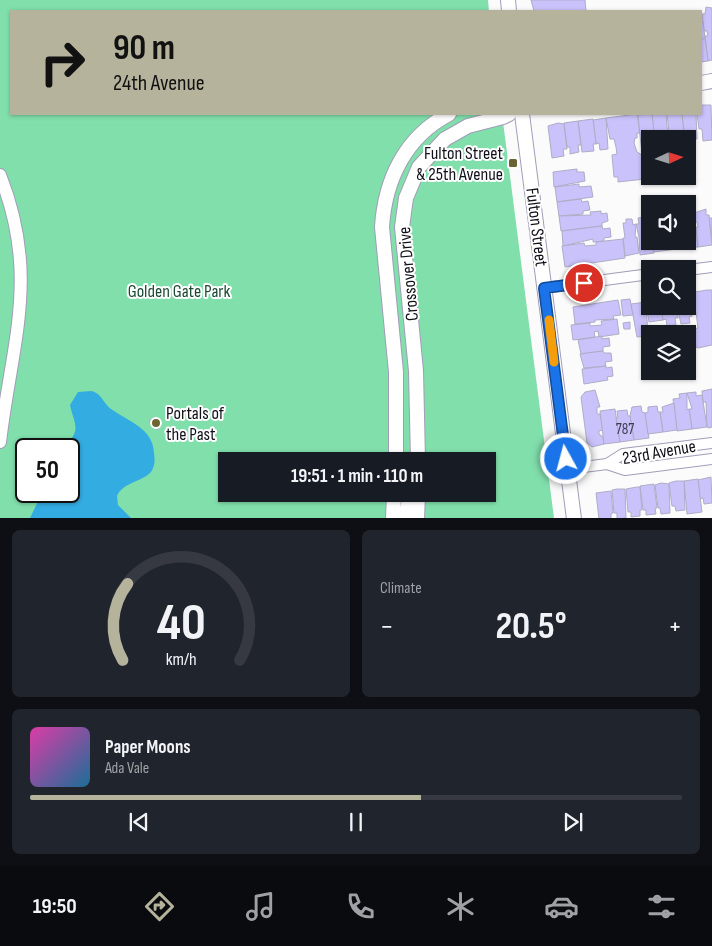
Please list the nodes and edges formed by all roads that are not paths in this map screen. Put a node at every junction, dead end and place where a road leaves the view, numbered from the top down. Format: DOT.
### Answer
graph roads {
  1 [pos="448,115"];
  2 [pos="508,115"];
  3 [pos="522,115"];
  4 [pos="0,175"];
  5 [pos="712,266"];
  6 [pos="696,269"];
  7 [pos="641,275"];
  8 [pos="544,288"];
  9 [pos="418,424"];
  10 [pos="0,442"];
  11 [pos="712,443"];
  12 [pos="396,452"];
  13 [pos="414,452"];
  14 [pos="418,452"];
  15 [pos="712,459"];
  16 [pos="607,464"];
  17 [pos="568,469"];
  18 [pos="394,502"];
  19 [pos="410,502"];
  20 [pos="418,502"];
  21 [pos="394,518"];
  22 [pos="404,518"];
  23 [pos="417,518"];
  24 [pos="574,518"];
  1 -- 12 [label="main road, Crossover Drive"];
  2 -- 9 [label="main road, Crossover Drive"];
  3 -- 8 [label="main road, Fulton Street"];
  4 -- 10 [label="street"];
  5 -- 6 [label="street"];
  7 -- 8 [label="street"];
  8 -- 17 [label="main road, Fulton Street"];
  9 -- 13 [label="main road"];
  9 -- 14 [label="main road, Crossover Drive"];
  11 -- 16 [label="street, 23rd Avenue"];
  15 -- 16 [label="street, 23rd Avenue"];
  16 -- 17 [label="street, 23rd Avenue"];
  17 -- 24 [label="main road, Fulton Street"];
  18 -- 21 [label="main road"];
  19 -- 22 [label="main road"];
  20 -- 23 [label="main road"];
}
